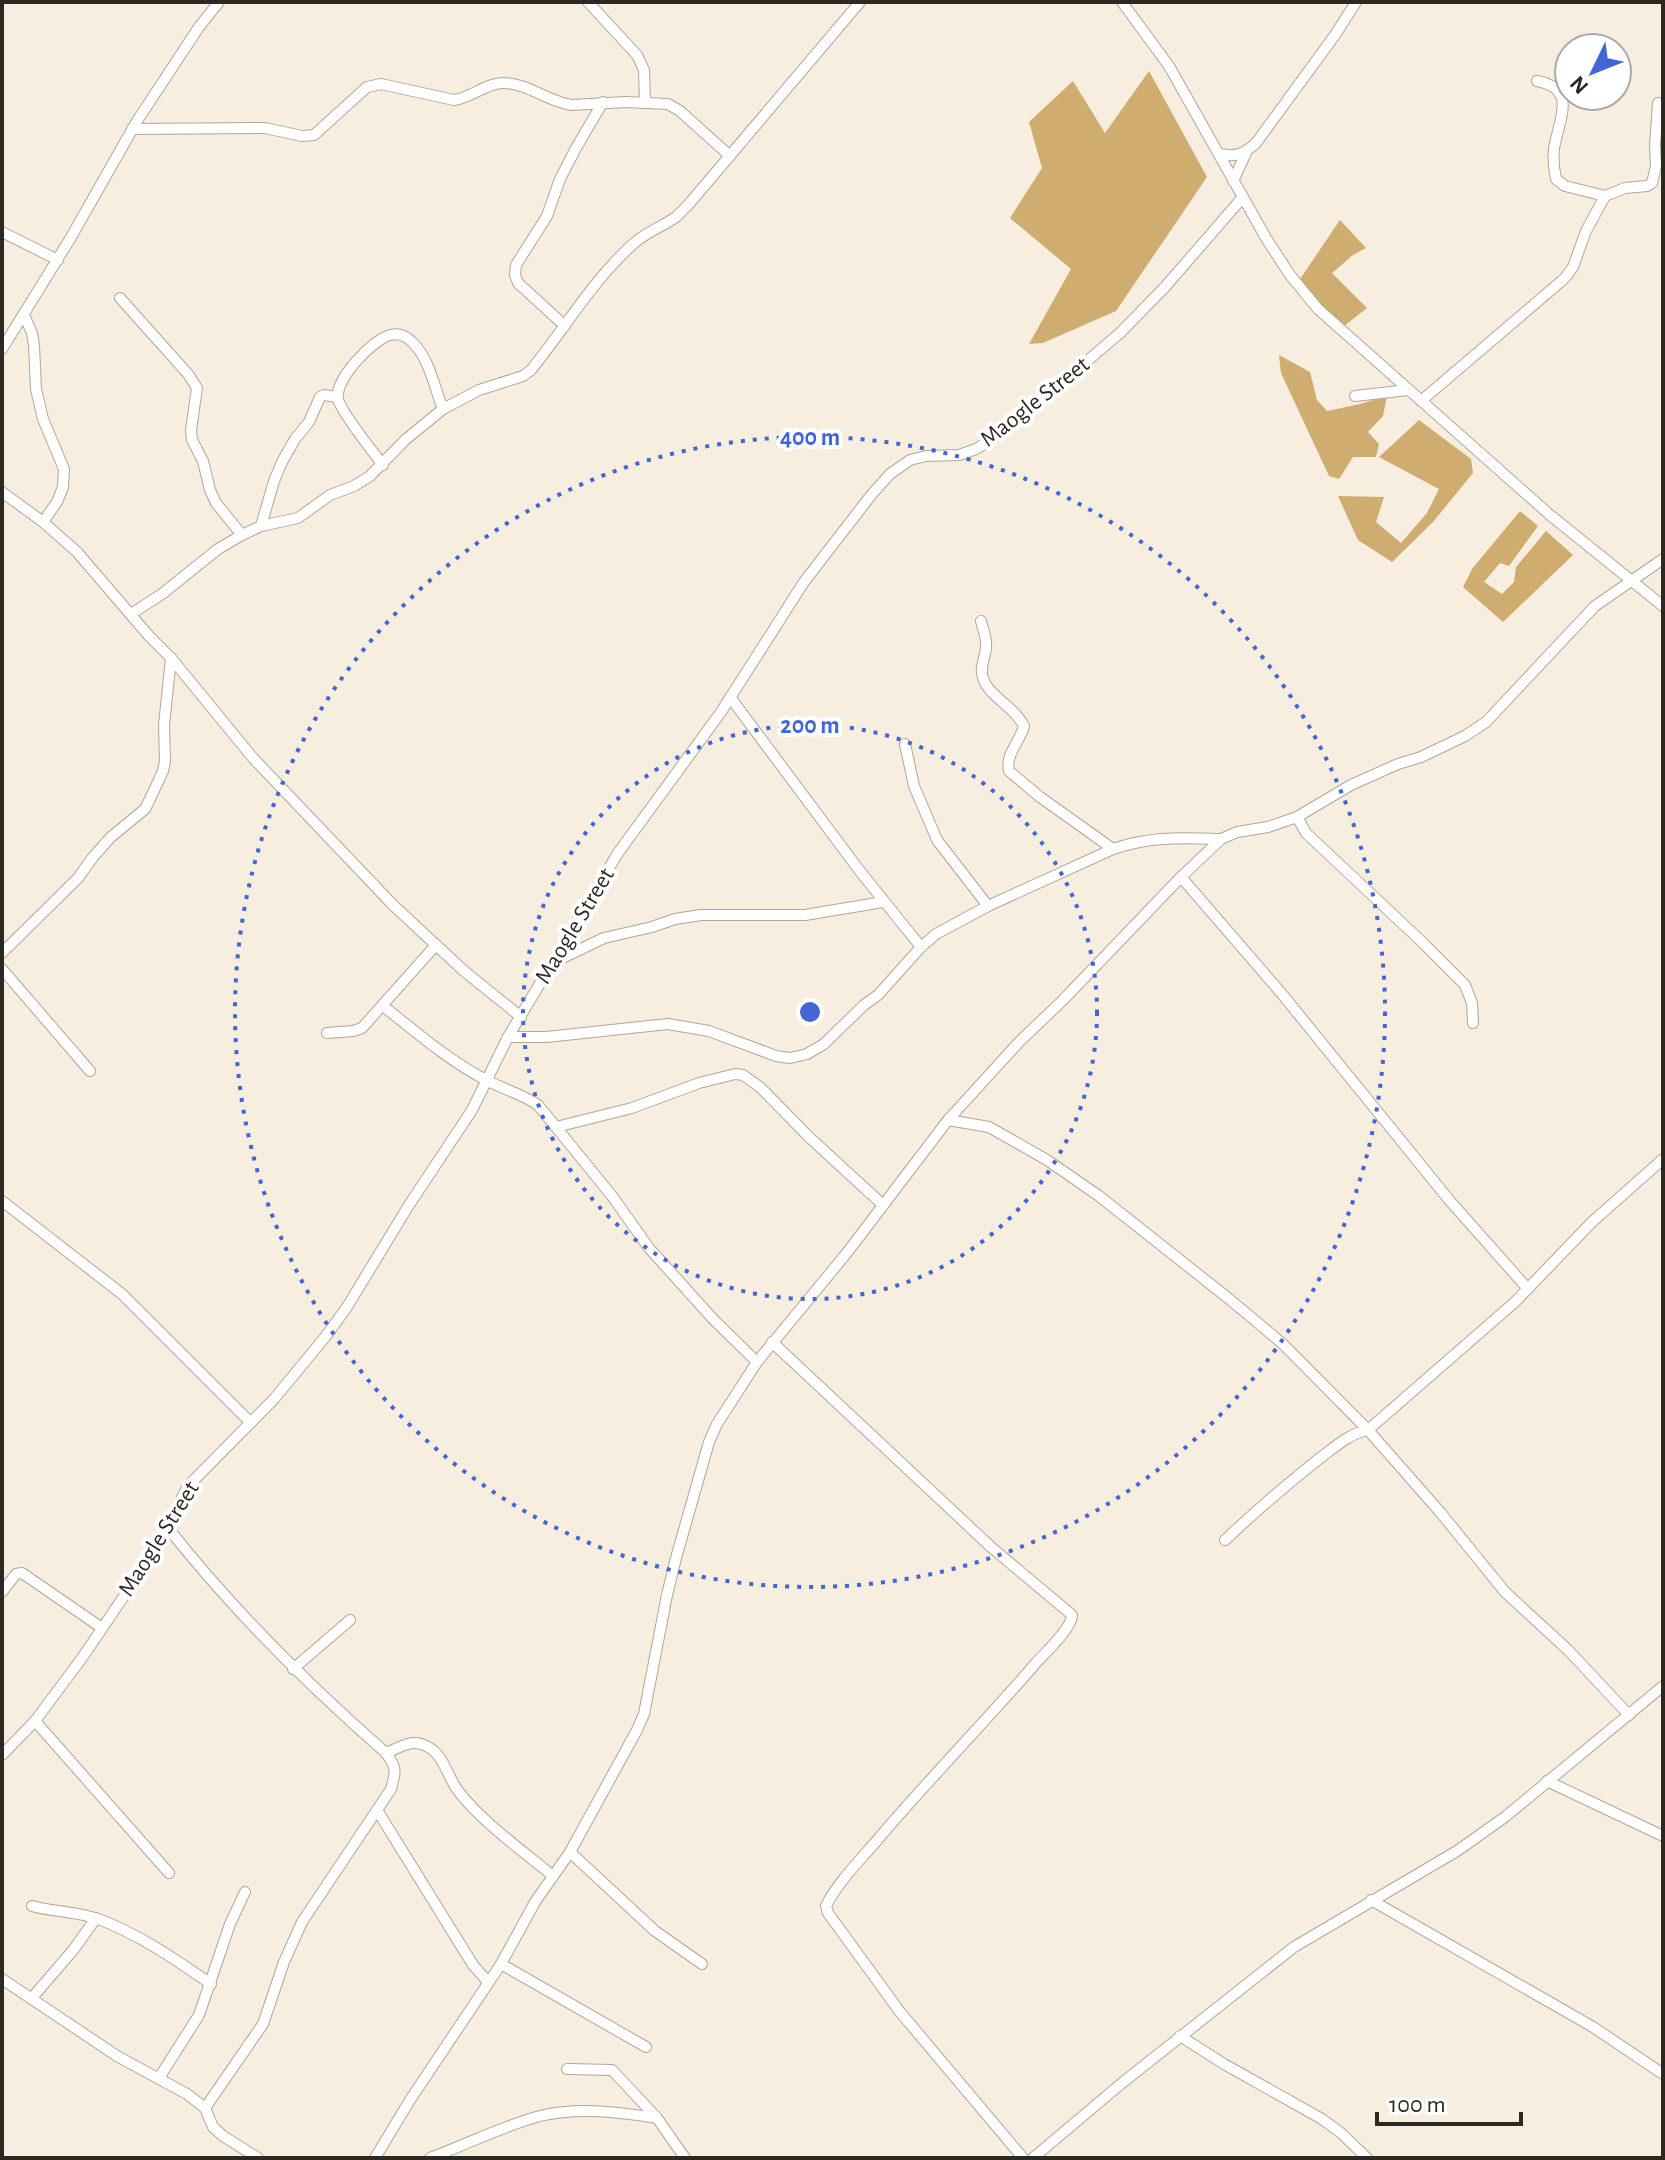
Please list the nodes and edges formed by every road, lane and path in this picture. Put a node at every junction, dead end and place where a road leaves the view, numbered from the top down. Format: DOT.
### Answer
graph roads {
  1 [pos="219,2"];
  2 [pos="588,2"];
  3 [pos="860,2"];
  4 [pos="1122,2"];
  5 [pos="1356,2"];
  6 [pos="1537,81"];
  7 [pos="603,102"];
  8 [pos="645,103"];
  9 [pos="1658,103"];
  10 [pos="132,129"];
  11 [pos="1246,153"];
  12 [pos="1219,154"];
  13 [pos="730,156"];
  14 [pos="1659,179"];
  15 [pos="1233,181"];
  16 [pos="1605,196"];
  17 [pos="1243,197"];
  18 [pos="2,232"];
  19 [pos="58,260"];
  20 [pos="120,298"];
  21 [pos="24,315"];
  22 [pos="565,326"];
  23 [pos="2,349"];
  24 [pos="1408,390"];
  25 [pos="1355,396"];
  26 [pos="337,397"];
  27 [pos="1421,401"];
  28 [pos="443,409"];
  29 [pos="383,465"];
  30 [pos="2,492"];
  31 [pos="43,522"];
  32 [pos="261,526"];
  33 [pos="242,535"];
  34 [pos="1663,559"];
  35 [pos="1631,581"];
  36 [pos="1663,606"];
  37 [pos="131,614"];
  38 [pos="981,621"];
  39 [pos="171,658"];
  40 [pos="730,697"];
  41 [pos="905,744"];
  42 [pos="1297,817"];
  43 [pos="1221,839"];
  44 [pos="1113,849"];
  45 [pos="1181,877"];
  46 [pos="883,902"];
  47 [pos="988,906"];
  48 [pos="436,945"];
  49 [pos="921,947"];
  50 [pos="2,953"];
  51 [pos="554,962"];
  52 [pos="2,969"];
  53 [pos="383,1006"];
  54 [pos="521,1017"];
  55 [pos="1473,1023"];
  56 [pos="327,1033"];
  57 [pos="508,1037"];
  58 [pos="90,1071"];
  59 [pos="485,1080"];
  60 [pos="948,1120"];
  61 [pos="556,1127"];
  62 [pos="1663,1159"];
  63 [pos="2,1201"];
  64 [pos="883,1205"];
  65 [pos="1528,1289"];
  66 [pos="772,1342"];
  67 [pos="757,1362"];
  68 [pos="251,1423"];
  69 [pos="1368,1430"];
  70 [pos="168,1528"];
  71 [pos="1225,1540"];
  72 [pos="2,1592"];
  73 [pos="350,1620"];
  74 [pos="102,1628"];
  75 [pos="293,1669"];
  76 [pos="1663,1686"];
  77 [pos="1629,1715"];
  78 [pos="35,1721"];
  79 [pos="386,1753"];
  80 [pos="2,1754"];
  81 [pos="1547,1781"];
  82 [pos="377,1810"];
  83 [pos="1663,1836"];
  84 [pos="570,1852"];
  85 [pos="169,1873"];
  86 [pos="553,1876"];
  87 [pos="245,1892"];
  88 [pos="1371,1900"];
  89 [pos="32,1906"];
  90 [pos="96,1918"];
  91 [pos="501,1964"];
  92 [pos="702,1964"];
  93 [pos="2,1979"];
  94 [pos="488,1982"];
  95 [pos="211,1984"];
  96 [pos="31,1999"];
  97 [pos="1180,2036"];
  98 [pos="646,2047"];
  99 [pos="567,2069"];
  100 [pos="1663,2074"];
  101 [pos="159,2078"];
  102 [pos="205,2108"];
  103 [pos="657,2118"];
  104 [pos="258,2158"];
  105 [pos="375,2158"];
  106 [pos="430,2158"];
  107 [pos="685,2158"];
  108 [pos="1023,2158"];
  109 [pos="1033,2158"];
  110 [pos="1367,2158"];
  1 -- 10 [label="street"];
  2 -- 8 [label="street"];
  3 -- 13 [label="street"];
  4 -- 12 [label="street"];
  5 -- 11 [label="street"];
  6 -- 16 [label="street"];
  7 -- 8 [label="street"];
  7 -- 10 [label="street"];
  7 -- 22 [label="street"];
  8 -- 13 [label="street"];
  9 -- 14 [label="street"];
  10 -- 19 [label="street"];
  11 -- 12 [label="street"];
  11 -- 15 [label="street"];
  12 -- 15 [label="street"];
  13 -- 22 [label="street"];
  14 -- 16 [label="street"];
  15 -- 17 [label="street"];
  16 -- 27 [label="street"];
  17 -- 24 [label="street"];
  17 -- 40 [label="street, Maogle Street"];
  18 -- 19 [label="street"];
  19 -- 21 [label="street"];
  20 -- 33 [label="street"];
  21 -- 23 [label="street"];
  21 -- 31 [label="street"];
  22 -- 28 [label="street"];
  24 -- 25 [label="street"];
  24 -- 27 [label="street"];
  26 -- 28 [label="street"];
  26 -- 29 [label="street"];
  26 -- 32 [label="street"];
  27 -- 35 [label="street"];
  28 -- 29 [label="street"];
  29 -- 32 [label="street"];
  30 -- 31 [label="street"];
  31 -- 37 [label="street"];
  32 -- 33 [label="street"];
  33 -- 37 [label="street"];
  34 -- 35 [label="street"];
  35 -- 36 [label="street"];
  35 -- 42 [label="street"];
  37 -- 39 [label="street"];
  38 -- 44 [label="street"];
  39 -- 48 [label="street"];
  39 -- 50 [label="street"];
  40 -- 46 [label="street"];
  40 -- 51 [label="street, Maogle Street"];
  41 -- 47 [label="street"];
  42 -- 43 [label="street"];
  42 -- 55 [label="street"];
  43 -- 44 [label="street"];
  43 -- 45 [label="street"];
  44 -- 47 [label="street"];
  45 -- 60 [label="street"];
  45 -- 65 [label="street"];
  46 -- 49 [label="street"];
  46 -- 51 [label="street"];
  47 -- 49 [label="street"];
  48 -- 53 [label="street"];
  48 -- 54 [label="street"];
  49 -- 57 [label="street"];
  51 -- 54 [label="street, Maogle Street"];
  52 -- 58 [label="street"];
  53 -- 56 [label="street"];
  53 -- 59 [label="street"];
  54 -- 57 [label="street, Maogle Street"];
  57 -- 59 [label="street, Maogle Street"];
  59 -- 61 [label="street"];
  59 -- 68 [label="street, Maogle Street"];
  60 -- 64 [label="street"];
  60 -- 69 [label="street"];
  61 -- 64 [label="street"];
  61 -- 67 [label="street"];
  62 -- 65 [label="street"];
  63 -- 68 [label="street"];
  64 -- 66 [label="street"];
  65 -- 69 [label="street"];
  66 -- 67 [label="street"];
  66 -- 108 [label="street"];
  67 -- 84 [label="street"];
  68 -- 70 [label="street, Maogle Street"];
  69 -- 71 [label="street"];
  69 -- 77 [label="street"];
  70 -- 74 [label="street, Maogle Street"];
  70 -- 75 [label="street"];
  72 -- 74 [label="street"];
  73 -- 75 [label="street"];
  74 -- 78 [label="street, Maogle Street"];
  75 -- 79 [label="street"];
  76 -- 77 [label="street"];
  77 -- 81 [label="street"];
  78 -- 80 [label="street, Maogle Street"];
  78 -- 85 [label="street"];
  79 -- 82 [label="street"];
  79 -- 86 [label="street"];
  81 -- 83 [label="street"];
  81 -- 88 [label="street"];
  82 -- 94 [label="street"];
  82 -- 102 [label="street"];
  84 -- 86 [label="street"];
  84 -- 92 [label="street"];
  86 -- 91 [label="street"];
  87 -- 95 [label="street"];
  88 -- 97 [label="street"];
  88 -- 100 [label="street"];
  89 -- 90 [label="street"];
  90 -- 95 [label="street"];
  90 -- 96 [label="street"];
  91 -- 94 [label="street"];
  91 -- 98 [label="street"];
  93 -- 96 [label="street"];
  94 -- 105 [label="street"];
  95 -- 101 [label="street"];
  96 -- 101 [label="street"];
  97 -- 109 [label="street"];
  97 -- 110 [label="street"];
  99 -- 103 [label="street"];
  101 -- 102 [label="street"];
  102 -- 104 [label="street"];
  103 -- 106 [label="street"];
  103 -- 107 [label="street"];
}
